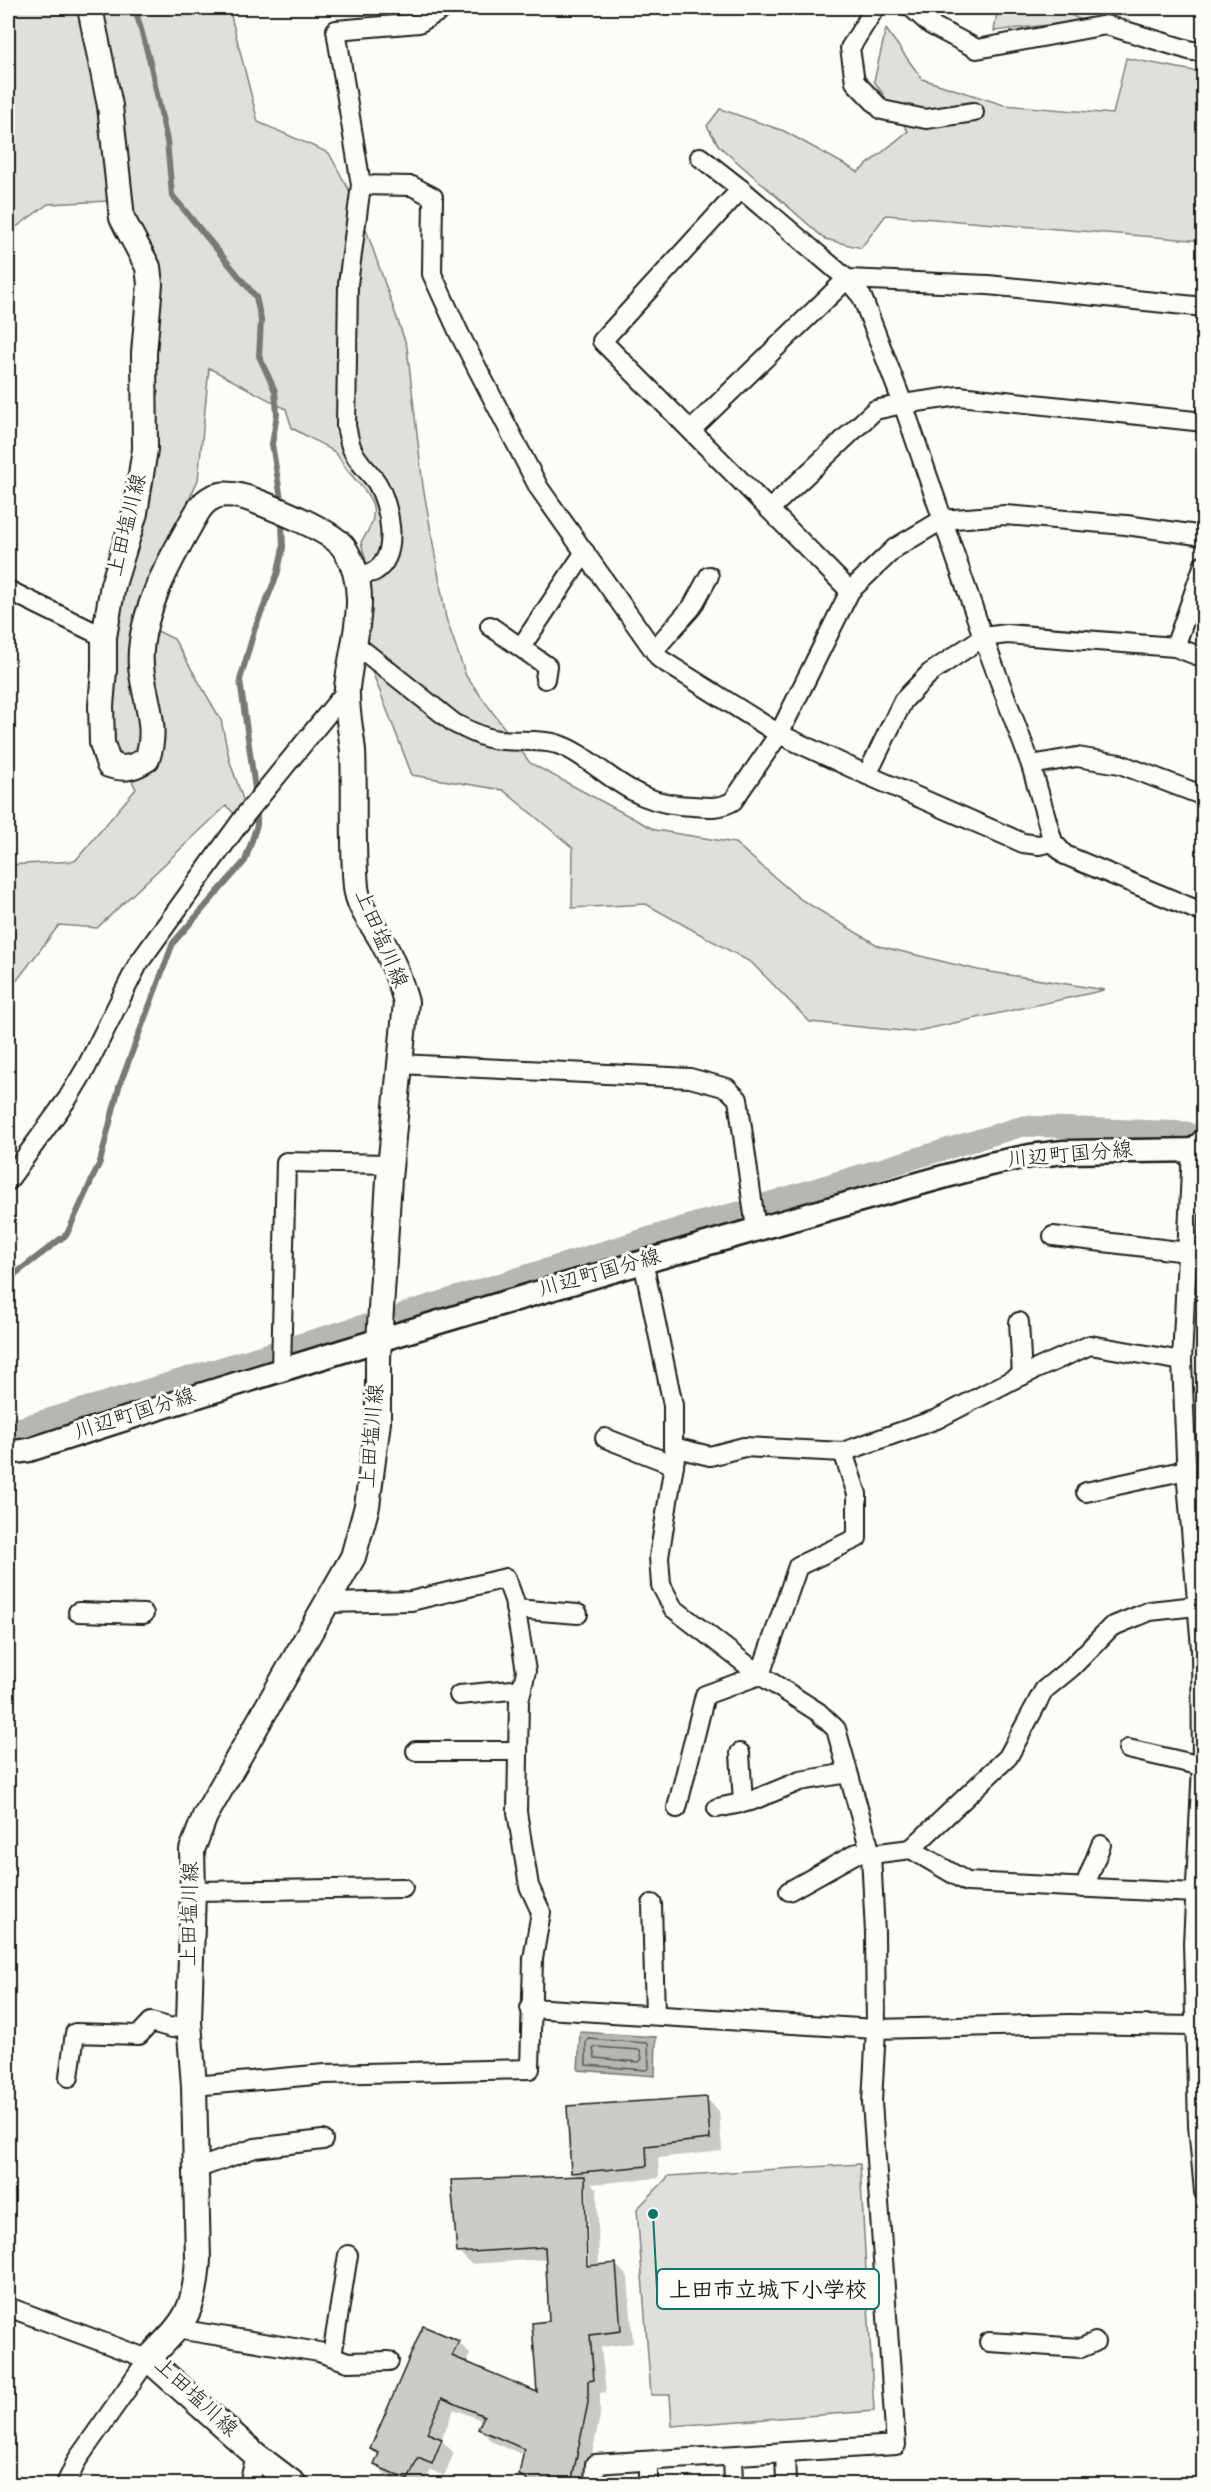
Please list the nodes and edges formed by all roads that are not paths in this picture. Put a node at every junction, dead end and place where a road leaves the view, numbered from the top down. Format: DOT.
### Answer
graph roads {
  1 [pos="90,8"];
  2 [pos="445,8"];
  3 [pos="875,8"];
  4 [pos="912,8"];
  5 [pos="1203,51"];
  6 [pos="974,112"];
  7 [pos="700,157"];
  8 [pos="361,185"];
  9 [pos="741,189"];
  10 [pos="847,279"];
  11 [pos="1203,308"];
  12 [pos="903,404"];
  13 [pos="1203,422"];
  14 [pos="692,430"];
  15 [pos="770,509"];
  16 [pos="942,520"];
  17 [pos="1203,536"];
  18 [pos="585,552"];
  19 [pos="1203,564"];
  20 [pos="357,575"];
  21 [pos="709,576"];
  22 [pos="8,590"];
  23 [pos="850,591"];
  24 [pos="490,626"];
  25 [pos="983,637"];
  26 [pos="104,638"];
  27 [pos="356,644"];
  28 [pos="1175,646"];
  29 [pos="521,647"];
  30 [pos="654,650"];
  31 [pos="1203,658"];
  32 [pos="545,679"];
  33 [pos="347,690"];
  34 [pos="779,734"];
  35 [pos="1030,765"];
  36 [pos="867,775"];
  37 [pos="1203,796"];
  38 [pos="1053,842"];
  39 [pos="1203,913"];
  40 [pos="400,1064"];
  41 [pos="1200,1146"];
  42 [pos="390,1164"];
  43 [pos="8,1181"];
  44 [pos="756,1228"];
  45 [pos="1053,1236"];
  46 [pos="1187,1252"];
  47 [pos="643,1262"];
  48 [pos="1019,1322"];
  49 [pos="380,1340"];
  50 [pos="1182,1361"];
  51 [pos="281,1371"];
  52 [pos="1022,1376"];
  53 [pos="605,1438"];
  54 [pos="843,1452"];
  55 [pos="8,1454"];
  56 [pos="673,1456"];
  57 [pos="1195,1471"];
  58 [pos="1086,1492"];
  59 [pos="328,1603"];
  60 [pos="1196,1606"];
  61 [pos="516,1609"];
  62 [pos="78,1612"];
  63 [pos="144,1614"];
  64 [pos="578,1614"];
  65 [pos="1202,1628"];
  66 [pos="760,1675"];
  67 [pos="522,1689"];
  68 [pos="459,1695"];
  69 [pos="1128,1749"];
  70 [pos="416,1751"];
  71 [pos="517,1751"];
  72 [pos="740,1753"];
  73 [pos="1202,1754"];
  74 [pos="848,1773"];
  75 [pos="743,1803"];
  76 [pos="677,1808"];
  77 [pos="717,1808"];
  78 [pos="1101,1845"];
  79 [pos="911,1849"];
  80 [pos="871,1854"];
  81 [pos="403,1888"];
  82 [pos="1084,1888"];
  83 [pos="193,1891"];
  84 [pos="789,1891"];
  85 [pos="1195,1893"];
  86 [pos="652,1904"];
  87 [pos="1198,1943"];
  88 [pos="530,2007"];
  89 [pos="655,2015"];
  90 [pos="189,2022"];
  91 [pos="1194,2026"];
  92 [pos="876,2028"];
  93 [pos="69,2077"];
  94 [pos="194,2086"];
  95 [pos="323,2140"];
  96 [pos="196,2169"];
  97 [pos="1203,2192"];
  98 [pos="348,2254"];
  99 [pos="8,2307"];
  100 [pos="177,2329"];
  101 [pos="989,2342"];
  102 [pos="1095,2342"];
  103 [pos="332,2356"];
  104 [pos="148,2359"];
  105 [pos="389,2361"];
  106 [pos="785,2452"];
  107 [pos="256,2455"];
  108 [pos="732,2456"];
  109 [pos="648,2461"];
  110 [pos="66,2484"];
  111 [pos="249,2484"];
  112 [pos="294,2484"];
  113 [pos="594,2484"];
  114 [pos="648,2484"];
  115 [pos="733,2484"];
  116 [pos="786,2484"];
  1 -- 26 [label="main road, 上田塩川線"];
  2 -- 8 [label="street"];
  3 -- 6 [label="street"];
  4 -- 5 [label="street"];
  7 -- 9 [label="street"];
  8 -- 18 [label="street"];
  8 -- 20 [label="street"];
  9 -- 10 [label="street"];
  9 -- 14 [label="street"];
  10 -- 11 [label="street"];
  10 -- 12 [label="street"];
  10 -- 14 [label="street"];
  12 -- 13 [label="street"];
  12 -- 15 [label="street"];
  12 -- 16 [label="street"];
  14 -- 15 [label="street"];
  15 -- 23 [label="street"];
  16 -- 17 [label="street"];
  16 -- 23 [label="street"];
  16 -- 25 [label="street"];
  18 -- 29 [label="street"];
  18 -- 30 [label="street"];
  19 -- 28 [label="street"];
  20 -- 26 [label="main road, 上田塩川線"];
  20 -- 27 [label="main road, 上田塩川線"];
  21 -- 30 [label="street"];
  22 -- 26 [label="street"];
  23 -- 34 [label="street"];
  24 -- 29 [label="street"];
  25 -- 28 [label="street"];
  25 -- 35 [label="street"];
  25 -- 36 [label="street"];
  27 -- 33 [label="main road, 上田塩川線"];
  27 -- 34 [label="street"];
  28 -- 31 [label="street"];
  29 -- 32 [label="street"];
  30 -- 34 [label="street"];
  33 -- 40 [label="main road, 上田塩川線"];
  33 -- 43 [label="street"];
  34 -- 36 [label="street"];
  35 -- 37 [label="street"];
  35 -- 38 [label="street"];
  36 -- 38 [label="street"];
  38 -- 39 [label="street"];
  40 -- 42 [label="main road, 上田塩川線"];
  40 -- 44 [label="street"];
  41 -- 44 [label="street, 川辺町国分線"];
  41 -- 46 [label="street"];
  42 -- 49 [label="main road, 上田塩川線"];
  42 -- 51 [label="street"];
  44 -- 47 [label="street, 川辺町国分線"];
  45 -- 46 [label="street"];
  46 -- 50 [label="street"];
  47 -- 49 [label="street, 川辺町国分線"];
  47 -- 56 [label="street"];
  48 -- 52 [label="street"];
  49 -- 51 [label="street, 川辺町国分線"];
  49 -- 59 [label="main road, 上田塩川線"];
  50 -- 52 [label="street"];
  50 -- 57 [label="street"];
  51 -- 55 [label="street, 川辺町国分線"];
  52 -- 54 [label="street"];
  53 -- 56 [label="street"];
  54 -- 56 [label="street"];
  54 -- 66 [label="street"];
  56 -- 66 [label="street"];
  57 -- 58 [label="street"];
  57 -- 60 [label="street"];
  59 -- 61 [label="street"];
  59 -- 83 [label="main road, 上田塩川線"];
  60 -- 65 [label="street"];
  60 -- 79 [label="street"];
  61 -- 64 [label="street"];
  61 -- 67 [label="street"];
  62 -- 63 [label="street"];
  65 -- 73 [label="street"];
  66 -- 74 [label="street"];
  66 -- 76 [label="street"];
  67 -- 68 [label="street"];
  67 -- 71 [label="street"];
  69 -- 73 [label="street"];
  70 -- 71 [label="street"];
  71 -- 88 [label="street"];
  72 -- 75 [label="street"];
  73 -- 85 [label="street"];
  74 -- 75 [label="street"];
  74 -- 80 [label="street"];
  75 -- 77 [label="street"];
  78 -- 82 [label="street"];
  79 -- 80 [label="street"];
  79 -- 82 [label="street"];
  80 -- 84 [label="street"];
  80 -- 92 [label="street"];
  81 -- 83 [label="street"];
  82 -- 85 [label="street"];
  83 -- 90 [label="main road, 上田塩川線"];
  85 -- 87 [label="street"];
  86 -- 89 [label="street"];
  87 -- 91 [label="street"];
  88 -- 89 [label="street"];
  88 -- 94 [label="street"];
  89 -- 92 [label="street"];
  90 -- 93 [label="street"];
  90 -- 94 [label="main road, 上田塩川線"];
  91 -- 92 [label="street"];
  91 -- 97 [label="street"];
  92 -- 106 [label="street"];
  94 -- 96 [label="main road, 上田塩川線"];
  95 -- 96 [label="street"];
  96 -- 100 [label="main road, 上田塩川線"];
  98 -- 103 [label="street"];
  99 -- 104 [label="street"];
  100 -- 103 [label="street"];
  100 -- 104 [label="main road, 上田塩川線"];
  101 -- 102 [label="street"];
  103 -- 105 [label="street"];
  104 -- 107 [label="main road, 上田塩川線"];
  104 -- 110 [label="street"];
  106 -- 108 [label="street"];
  106 -- 116 [label="street"];
  107 -- 111 [label="street"];
  107 -- 112 [label="main road, 上田塩川線"];
  108 -- 109 [label="street"];
  108 -- 115 [label="street"];
  109 -- 113 [label="street"];
  109 -- 114 [label="street"];
}
